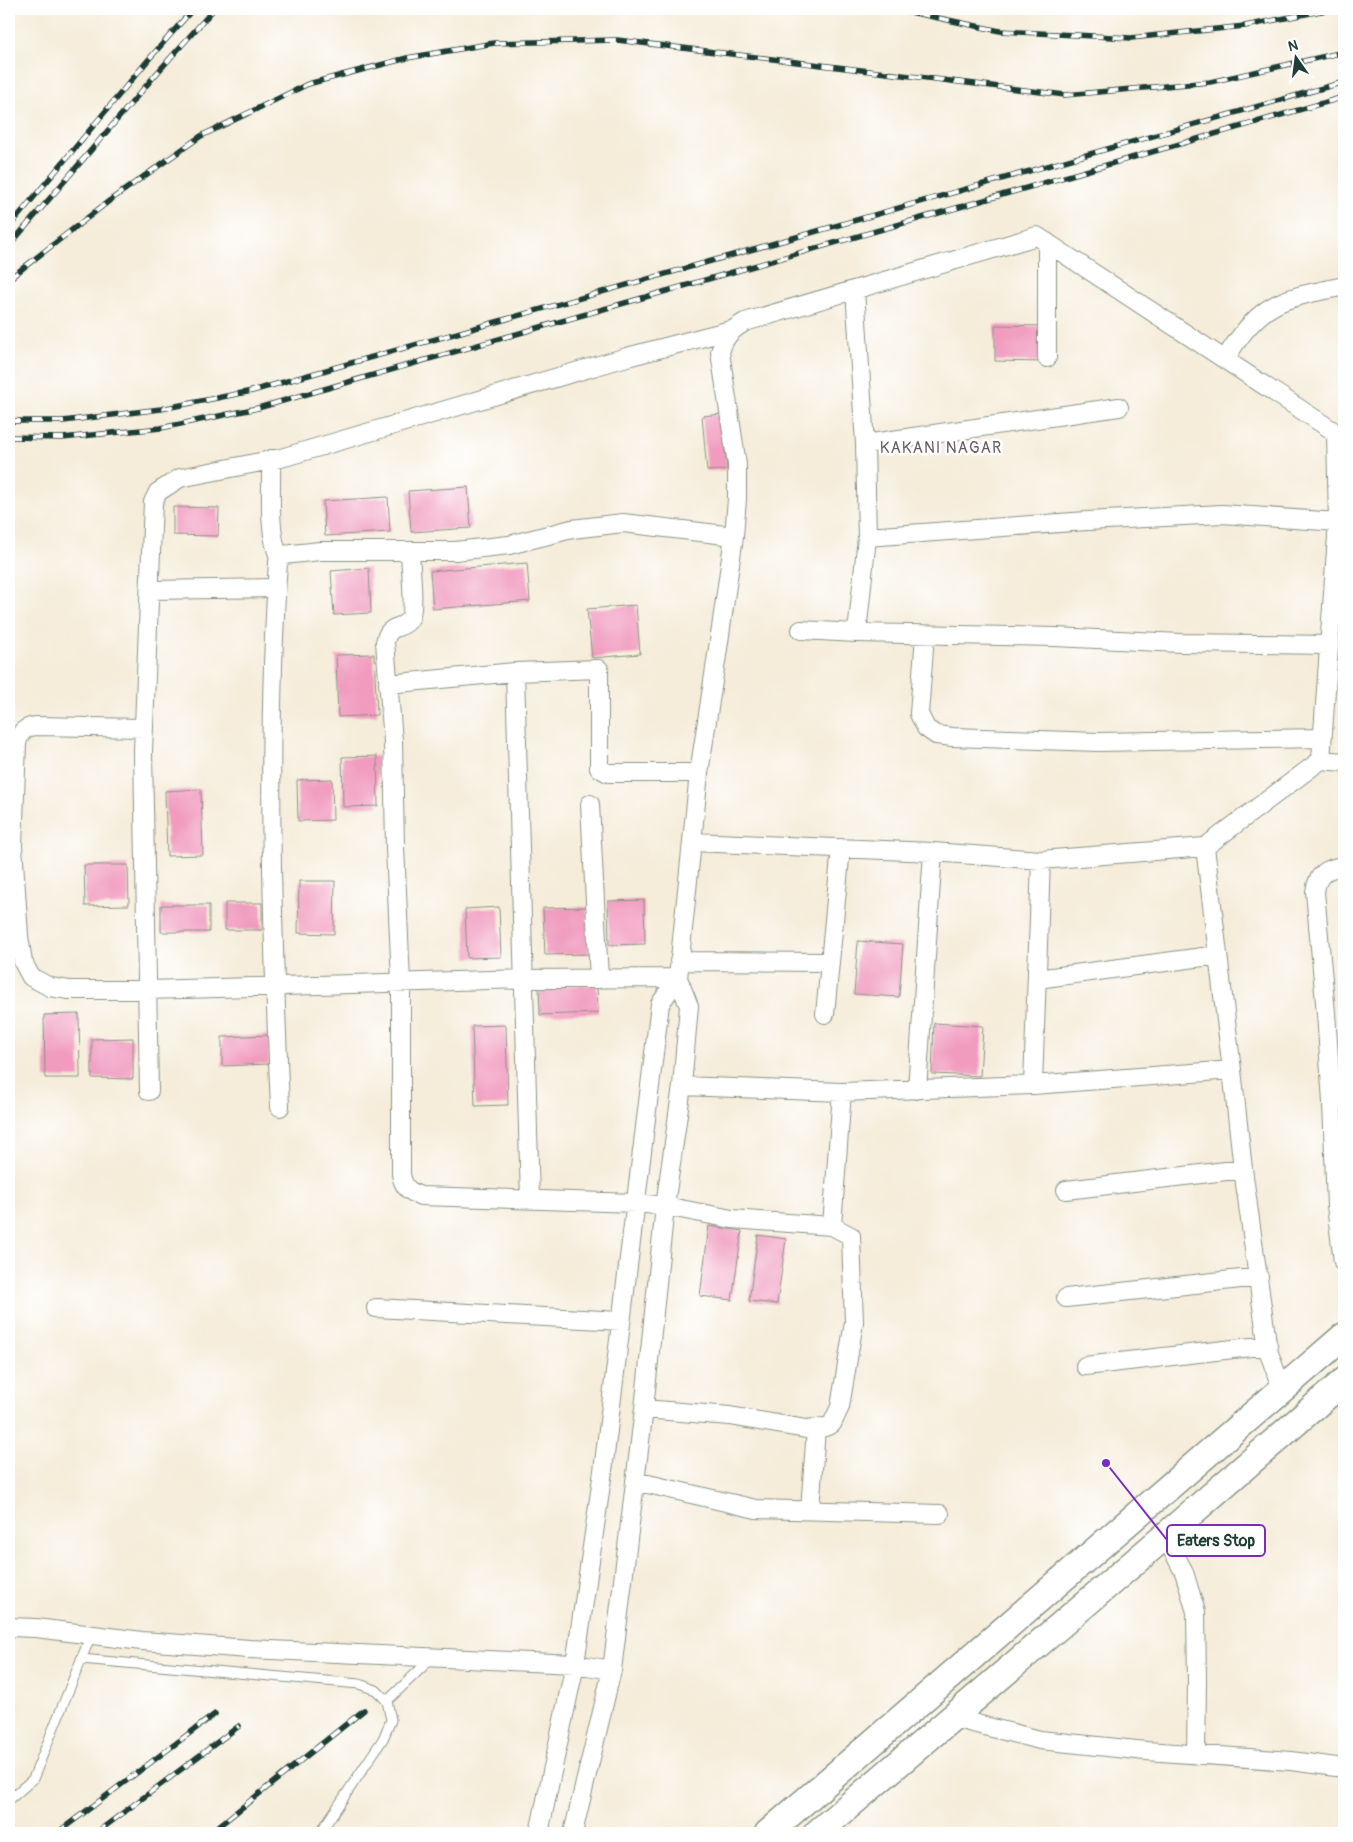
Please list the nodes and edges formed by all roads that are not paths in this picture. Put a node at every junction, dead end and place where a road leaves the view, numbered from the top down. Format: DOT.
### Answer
graph roads {
  1 [pos="1046,242"];
  2 [pos="1344,286"];
  3 [pos="855,290"];
  4 [pos="731,330"];
  5 [pos="1047,358"];
  6 [pos="1225,360"];
  7 [pos="1119,407"];
  8 [pos="1340,435"];
  9 [pos="865,444"];
  10 [pos="271,459"];
  11 [pos="1338,522"];
  12 [pos="734,536"];
  13 [pos="867,537"];
  14 [pos="410,551"];
  15 [pos="280,559"];
  16 [pos="276,588"];
  17 [pos="150,590"];
  18 [pos="801,630"];
  19 [pos="857,633"];
  20 [pos="925,635"];
  21 [pos="1330,645"];
  22 [pos="515,672"];
  23 [pos="388,684"];
  24 [pos="144,728"];
  25 [pos="1322,738"];
  26 [pos="1321,760"];
  27 [pos="1344,762"];
  28 [pos="699,773"];
  29 [pos="590,804"];
  30 [pos="692,842"];
  31 [pos="11,846"];
  32 [pos="1205,847"];
  33 [pos="841,848"];
  34 [pos="933,852"];
  35 [pos="1041,860"];
  36 [pos="1344,866"];
  37 [pos="1218,955"];
  38 [pos="830,962"];
  39 [pos="679,970"];
  40 [pos="524,979"];
  41 [pos="599,979"];
  42 [pos="1037,979"];
  43 [pos="401,982"];
  44 [pos="275,986"];
  45 [pos="147,990"];
  46 [pos="825,1014"];
  47 [pos="1232,1070"];
  48 [pos="1033,1085"];
  49 [pos="682,1086"];
  50 [pos="917,1090"];
  51 [pos="149,1091"];
  52 [pos="842,1092"];
  53 [pos="280,1107"];
  54 [pos="1243,1170"];
  55 [pos="1066,1190"];
  56 [pos="530,1200"];
  57 [pos="636,1203"];
  58 [pos="665,1206"];
  59 [pos="832,1226"];
  60 [pos="1343,1262"];
  61 [pos="1259,1277"];
  62 [pos="1066,1298"];
  63 [pos="376,1308"];
  64 [pos="621,1321"];
  65 [pos="1344,1336"];
  66 [pos="1268,1345"];
  67 [pos="1085,1366"];
  68 [pos="1344,1381"];
  69 [pos="1282,1390"];
  70 [pos="644,1410"];
  71 [pos="816,1429"];
  72 [pos="635,1481"];
  73 [pos="810,1510"];
  74 [pos="940,1514"];
  75 [pos="1165,1536"];
  76 [pos="9,1627"];
  77 [pos="90,1635"];
  78 [pos="432,1658"];
  79 [pos="81,1659"];
  80 [pos="575,1664"];
  81 [pos="612,1670"];
  82 [pos="387,1701"];
  83 [pos="953,1718"];
  84 [pos="1196,1754"];
  85 [pos="1344,1768"];
  86 [pos="9,1800"];
  87 [pos="323,1832"];
  88 [pos="539,1833"];
  89 [pos="573,1833"];
  90 [pos="768,1833"];
  91 [pos="817,1833"];
  1 -- 3 [label="street"];
  1 -- 5 [label="street"];
  1 -- 6 [label="street"];
  2 -- 6 [label="street"];
  3 -- 4 [label="street"];
  3 -- 9 [label="street"];
  4 -- 10 [label="street"];
  4 -- 12 [label="street"];
  6 -- 8 [label="street"];
  7 -- 9 [label="street"];
  8 -- 11 [label="street"];
  9 -- 13 [label="street"];
  10 -- 15 [label="street"];
  10 -- 17 [label="street"];
  11 -- 13 [label="street"];
  11 -- 21 [label="street"];
  12 -- 14 [label="street"];
  12 -- 28 [label="street"];
  13 -- 19 [label="street"];
  14 -- 15 [label="street"];
  14 -- 23 [label="street"];
  15 -- 16 [label="street"];
  16 -- 17 [label="street"];
  16 -- 44 [label="street"];
  17 -- 24 [label="street"];
  18 -- 19 [label="street"];
  19 -- 20 [label="street"];
  20 -- 21 [label="street"];
  20 -- 25 [label="street"];
  21 -- 25 [label="street"];
  22 -- 23 [label="street"];
  22 -- 28 [label="street"];
  22 -- 40 [label="street"];
  23 -- 43 [label="street"];
  24 -- 31 [label="street"];
  24 -- 45 [label="street"];
  25 -- 26 [label="street"];
  26 -- 27 [label="street"];
  26 -- 32 [label="street"];
  28 -- 30 [label="street"];
  29 -- 41 [label="street"];
  30 -- 33 [label="street"];
  30 -- 39 [label="street"];
  31 -- 45 [label="street"];
  32 -- 35 [label="street"];
  32 -- 37 [label="street"];
  33 -- 34 [label="street"];
  33 -- 38 [label="street"];
  34 -- 35 [label="street"];
  34 -- 50 [label="street"];
  35 -- 42 [label="street"];
  36 -- 60 [label="street"];
  37 -- 42 [label="street"];
  37 -- 47 [label="street"];
  38 -- 39 [label="street"];
  38 -- 46 [label="street"];
  39 -- 41 [label="street"];
  39 -- 49 [label="street"];
  39 -- 57 [label="street"];
  40 -- 41 [label="street"];
  40 -- 43 [label="street"];
  40 -- 56 [label="street"];
  42 -- 48 [label="street"];
  43 -- 44 [label="street"];
  43 -- 56 [label="street"];
  44 -- 45 [label="street"];
  44 -- 53 [label="street"];
  45 -- 51 [label="street"];
  47 -- 48 [label="street"];
  47 -- 54 [label="street"];
  48 -- 50 [label="street"];
  49 -- 52 [label="street"];
  49 -- 58 [label="street"];
  50 -- 52 [label="street"];
  52 -- 59 [label="street"];
  54 -- 55 [label="street"];
  54 -- 61 [label="street"];
  56 -- 57 [label="street"];
  57 -- 58 [label="street"];
  57 -- 64 [label="street"];
  58 -- 59 [label="street"];
  58 -- 70 [label="street"];
  59 -- 71 [label="street"];
  61 -- 62 [label="street"];
  61 -- 66 [label="street"];
  63 -- 64 [label="street"];
  64 -- 80 [label="street"];
  65 -- 69 [label="main road"];
  66 -- 67 [label="street"];
  66 -- 69 [label="street"];
  68 -- 75 [label="main road"];
  69 -- 90 [label="main road"];
  70 -- 71 [label="street"];
  70 -- 72 [label="street"];
  71 -- 73 [label="street"];
  72 -- 73 [label="street"];
  72 -- 81 [label="street"];
  73 -- 74 [label="street"];
  75 -- 83 [label="main road"];
  75 -- 84 [label="street"];
  76 -- 77 [label="street"];
  77 -- 78 [label="street"];
  77 -- 79 [label="lane"];
  78 -- 80 [label="street"];
  78 -- 82 [label="lane"];
  79 -- 82 [label="lane"];
  79 -- 86 [label="lane"];
  80 -- 81 [label="street"];
  80 -- 88 [label="street"];
  81 -- 89 [label="street"];
  82 -- 87 [label="lane"];
  83 -- 84 [label="street"];
  83 -- 91 [label="main road"];
  84 -- 85 [label="street"];
}
